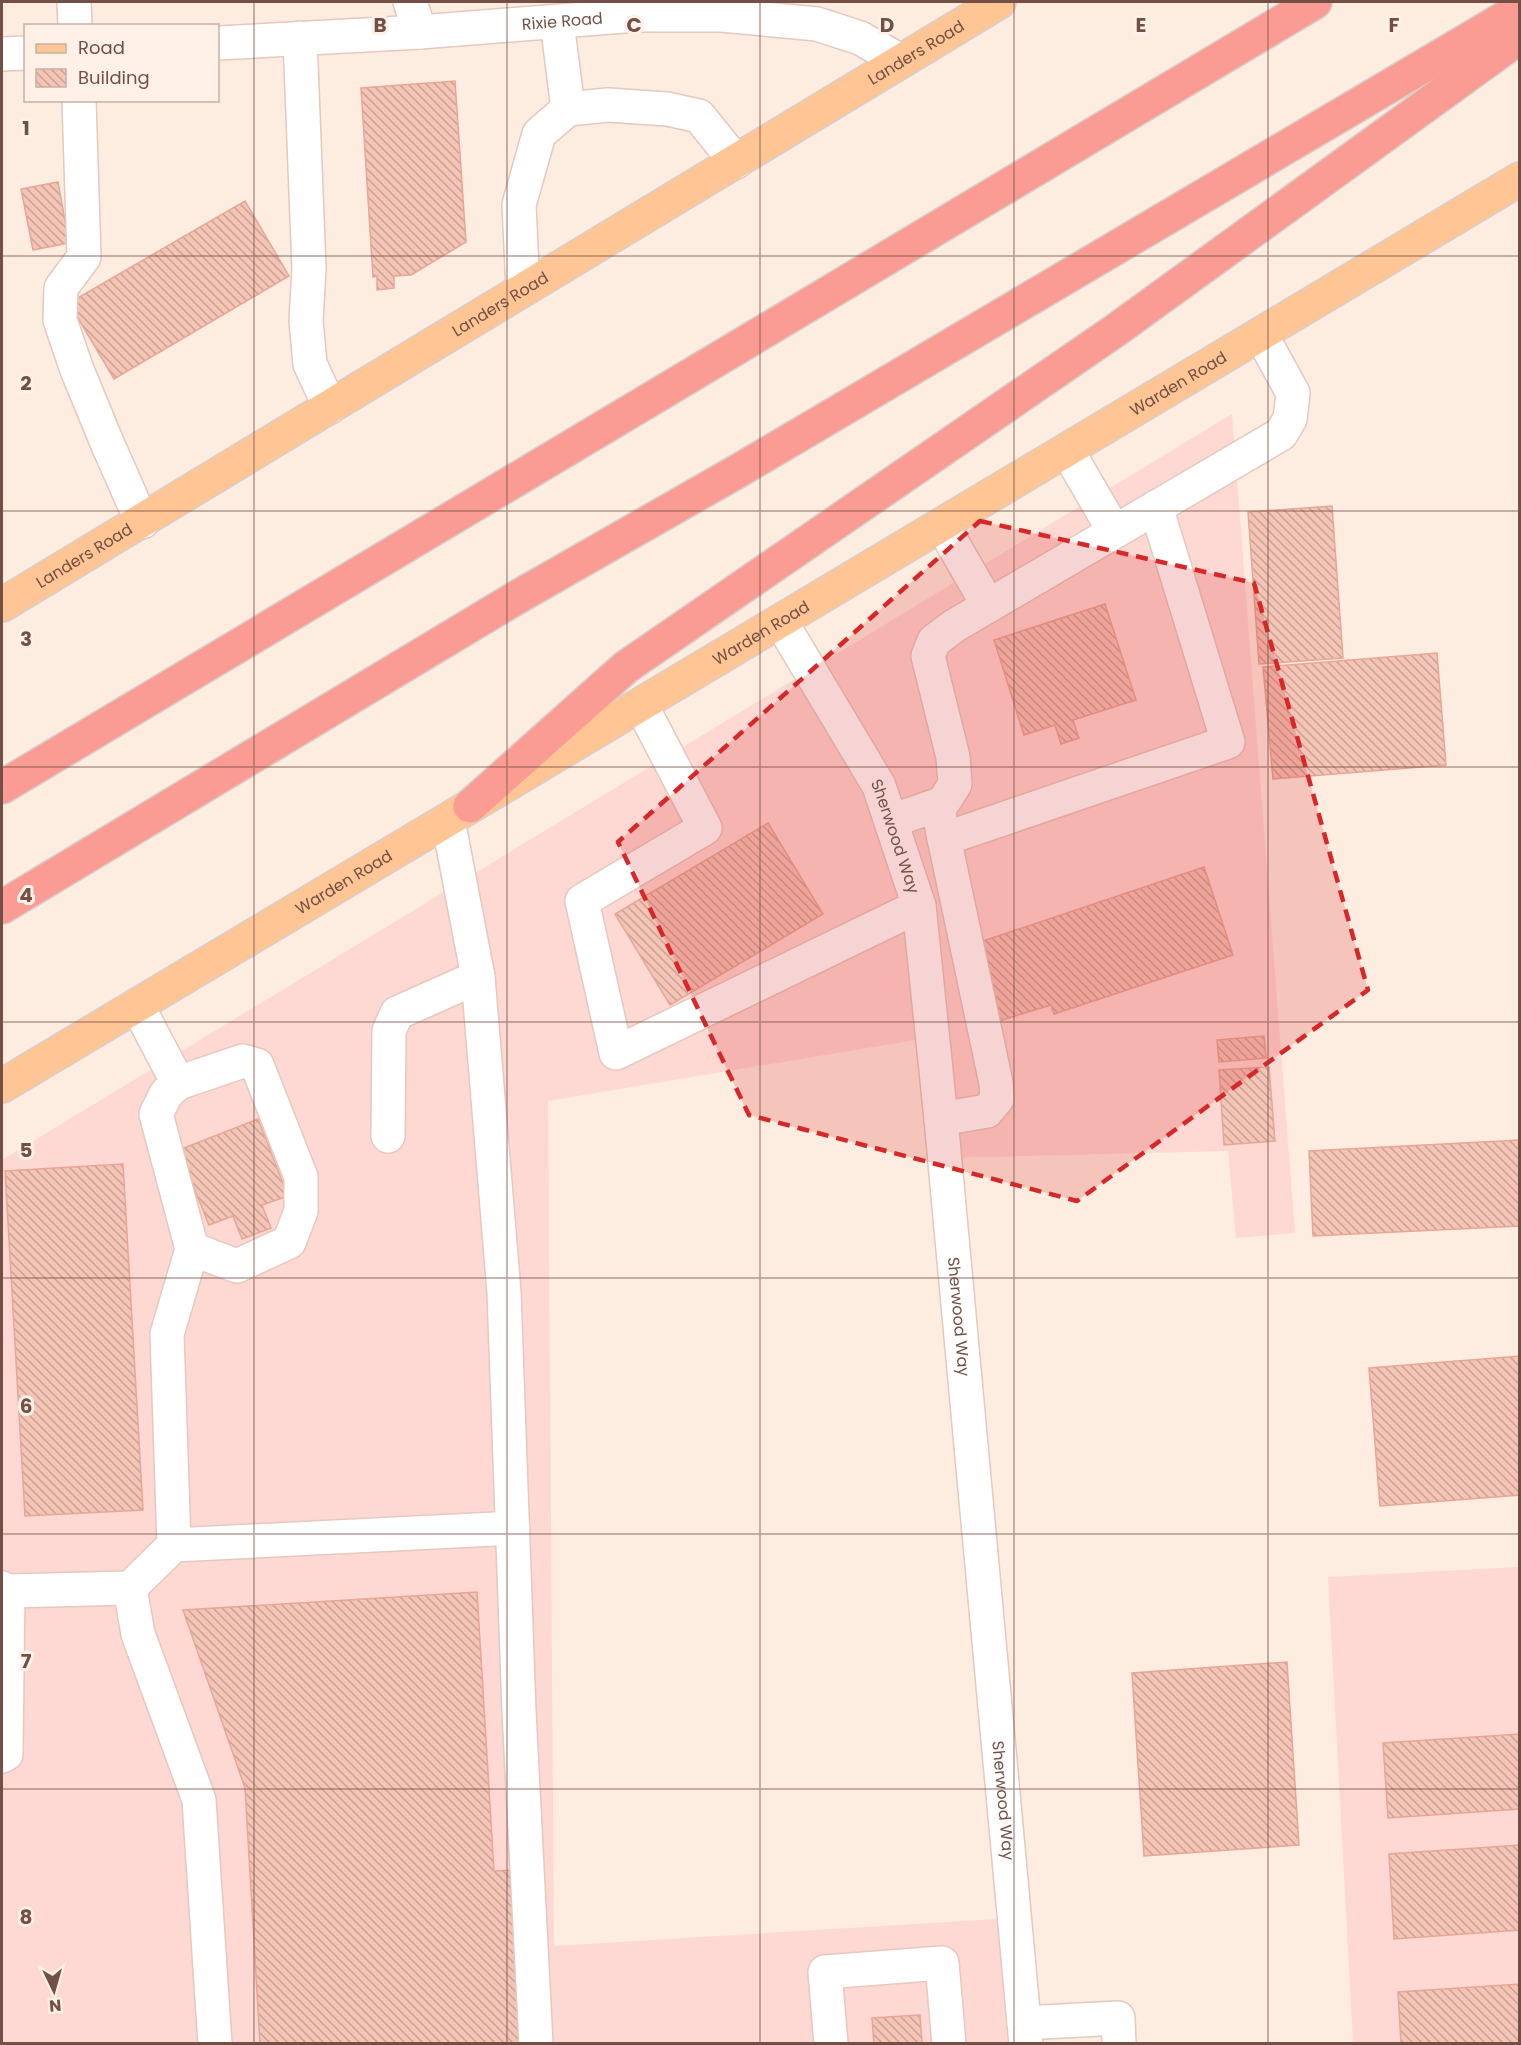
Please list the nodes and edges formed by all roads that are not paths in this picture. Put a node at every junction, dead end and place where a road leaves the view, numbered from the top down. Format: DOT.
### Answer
graph roads {
  1 [pos="74,2"];
  2 [pos="999,2"];
  3 [pos="1315,2"];
  4 [pos="1520,9"];
  5 [pos="606,10"];
  6 [pos="415,17"];
  7 [pos="557,22"];
  8 [pos="75,24"];
  9 [pos="1520,37"];
  10 [pos="300,38"];
  11 [pos="219,43"];
  12 [pos="24,53"];
  13 [pos="2,54"];
  14 [pos="899,60"];
  15 [pos="79,102"];
  16 [pos="568,109"];
  17 [pos="736,162"];
  18 [pos="1520,179"];
  19 [pos="523,289"];
  20 [pos="1261,334"];
  21 [pos="330,406"];
  22 [pos="1067,450"];
  23 [pos="1156,507"];
  24 [pos="142,522"];
  25 [pos="942,525"];
  26 [pos="1114,531"];
  27 [pos="2,605"];
  28 [pos="988,605"];
  29 [pos="781,622"];
  30 [pos="641,705"];
  31 [pos="2,787"];
  32 [pos="937,805"];
  33 [pos="459,813"];
  34 [pos="891,821"];
  35 [pos="944,839"];
  36 [pos="919,906"];
  37 [pos="2,907"];
  38 [pos="478,977"];
  39 [pos="137,1005"];
  40 [pos="178,1083"];
  41 [pos="2,1086"];
  42 [pos="941,1119"];
  43 [pos="388,1136"];
  44 [pos="192,1249"];
  45 [pos="513,1528"];
  46 [pos="174,1545"];
  47 [pos="130,1588"];
  48 [pos="5,1590"];
  49 [pos="2,1756"];
  50 [pos="1025,2033"];
  51 [pos="215,2043"];
  52 [pos="536,2043"];
  53 [pos="831,2043"];
  54 [pos="949,2043"];
  55 [pos="1119,2043"];
  1 -- 8 [label="street"];
  2 -- 14 [label="main road, Landers Road"];
  3 -- 31 [label="highway"];
  4 -- 37 [label="highway"];
  5 -- 7 [label="street, Rixie Road"];
  5 -- 14 [label="street, Rixie Road"];
  6 -- 7 [label="street, Rixie Road"];
  6 -- 10 [label="street, Rixie Road"];
  7 -- 16 [label="street"];
  9 -- 33 [label="highway"];
  10 -- 11 [label="street, Rixie Road"];
  10 -- 21 [label="street"];
  12 -- 13 [label="street"];
  14 -- 17 [label="main road, Landers Road"];
  15 -- 24 [label="street"];
  16 -- 17 [label="street"];
  16 -- 19 [label="street"];
  17 -- 19 [label="main road, Landers Road"];
  18 -- 20 [label="main road, Warden Road"];
  19 -- 21 [label="main road, Landers Road"];
  20 -- 22 [label="main road, Warden Road"];
  20 -- 23 [label="street"];
  21 -- 24 [label="main road, Landers Road"];
  22 -- 25 [label="main road, Warden Road"];
  22 -- 26 [label="street"];
  23 -- 26 [label="street"];
  23 -- 35 [label="street"];
  24 -- 27 [label="main road, Landers Road"];
  25 -- 28 [label="street"];
  25 -- 29 [label="main road, Warden Road"];
  26 -- 28 [label="street"];
  28 -- 32 [label="street"];
  29 -- 30 [label="main road, Warden Road"];
  29 -- 34 [label="street, Sherwood Way"];
  30 -- 33 [label="main road, Warden Road"];
  30 -- 36 [label="street"];
  32 -- 34 [label="street"];
  32 -- 35 [label="street"];
  33 -- 38 [label="street"];
  33 -- 39 [label="main road, Warden Road"];
  34 -- 36 [label="street, Sherwood Way"];
  35 -- 42 [label="street"];
  36 -- 42 [label="street, Sherwood Way"];
  38 -- 43 [label="street"];
  38 -- 45 [label="street"];
  39 -- 40 [label="street"];
  39 -- 41 [label="main road, Warden Road"];
  40 -- 44 [label="street"];
  40 -- 44 [label="street"];
  42 -- 50 [label="street, Sherwood Way"];
  44 -- 46 [label="street"];
  45 -- 46 [label="street"];
  45 -- 52 [label="street"];
  46 -- 47 [label="street"];
  47 -- 48 [label="street"];
  47 -- 51 [label="street"];
  48 -- 49 [label="street"];
  50 -- 55 [label="street"];
  53 -- 54 [label="street"];
}
